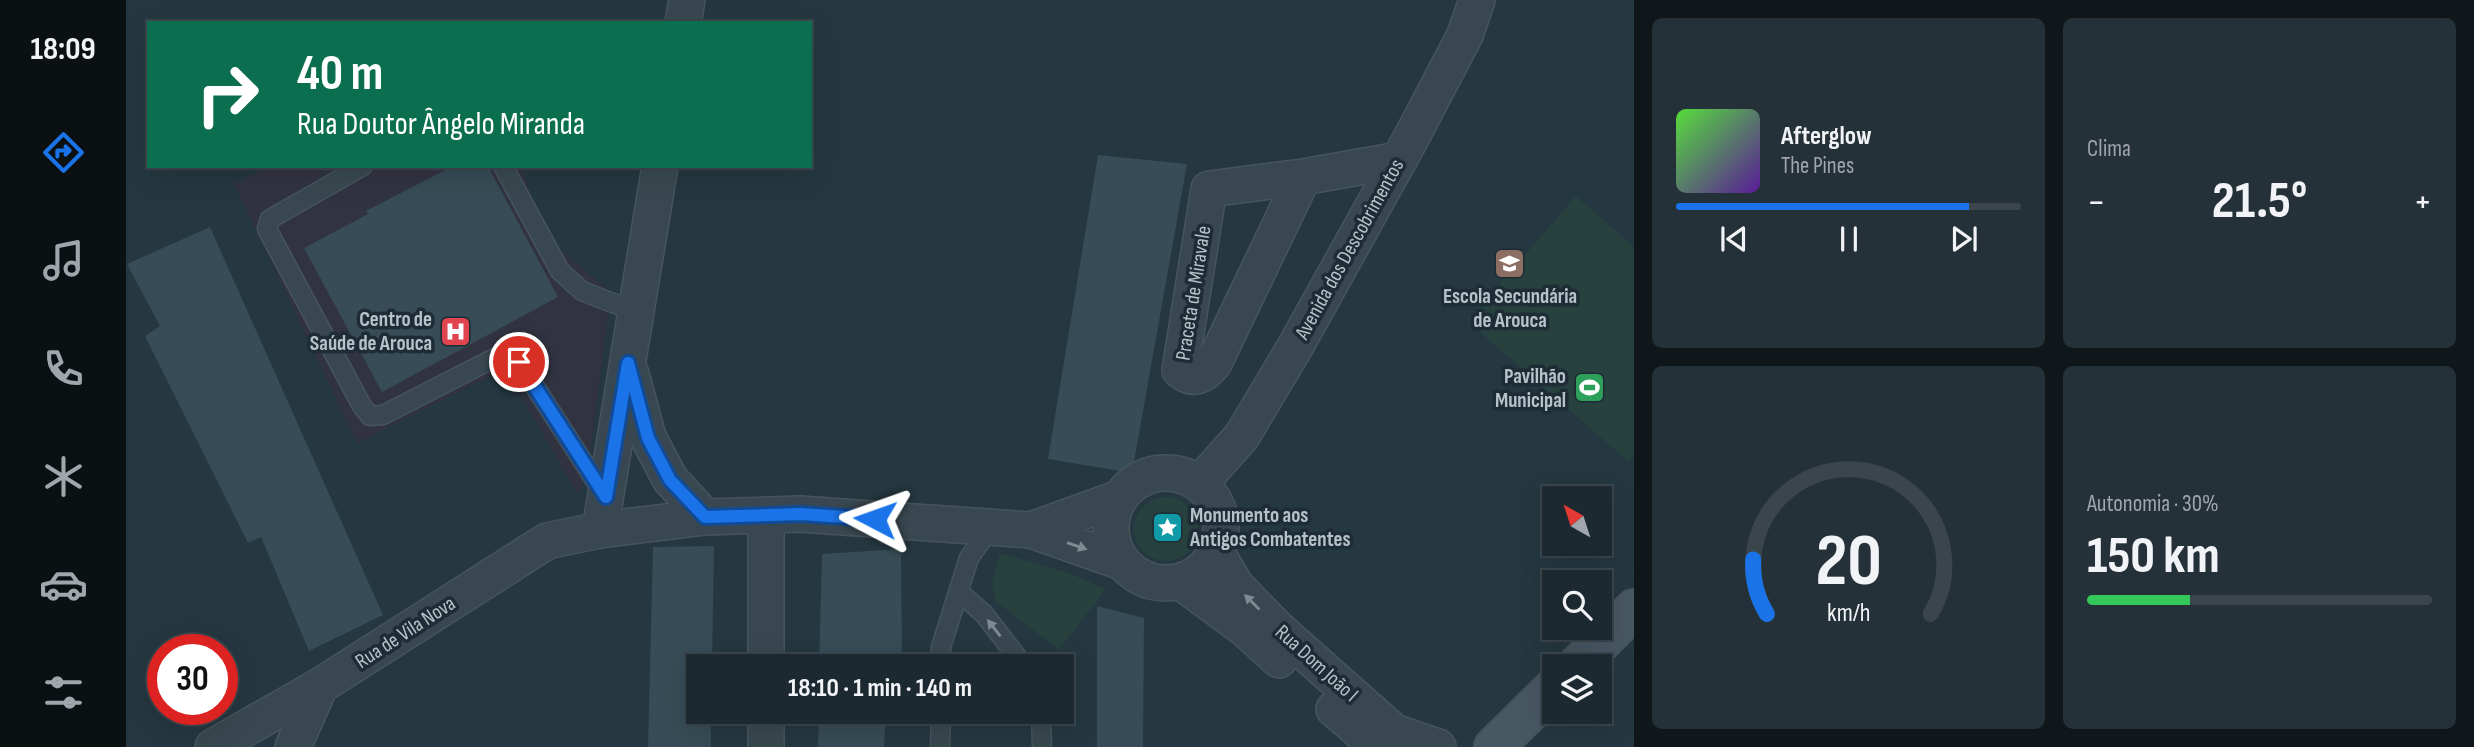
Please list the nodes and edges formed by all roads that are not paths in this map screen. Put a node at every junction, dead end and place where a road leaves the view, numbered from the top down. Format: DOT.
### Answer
graph roads {
  1 [pos="687,0"];
  2 [pos="1477,0"];
  3 [pos="683,21"];
  4 [pos="1399,160"];
  5 [pos="359,168"];
  6 [pos="504,168"];
  7 [pos="660,168"];
  8 [pos="1303,177"];
  9 [pos="636,312"];
  10 [pos="628,363"];
  11 [pos="1199,484"];
  12 [pos="1120,498"];
  13 [pos="603,514"];
  14 [pos="766,515"];
  15 [pos="705,517"];
  16 [pos="951,525"];
  17 [pos="990,528"];
  18 [pos="1031,530"];
  19 [pos="1216,552"];
  20 [pos="969,558"];
  21 [pos="1122,562"];
  22 [pos="1181,582"];
  23 [pos="960,593"];
  24 [pos="1634,610"];
  25 [pos="766,654"];
  26 [pos="941,654"];
  27 [pos="1015,654"];
  28 [pos="1589,654"];
  29 [pos="320,686"];
  30 [pos="1542,700"];
  31 [pos="766,724"];
  32 [pos="941,724"];
  33 [pos="1041,724"];
  34 [pos="213,747"];
  35 [pos="293,747"];
  36 [pos="766,747"];
  37 [pos="940,747"];
  38 [pos="1042,747"];
  39 [pos="1372,747"];
  40 [pos="1438,747"];
  41 [pos="1494,747"];
  1 -- 3 [label="street"];
  2 -- 4 [label="street, Avenida dos Descobrimentos"];
  4 -- 8 [label="street, Praceta de Miravale"];
  4 -- 11 [label="street, Avenida dos Descobrimentos"];
  5 -- 13 [label="lane"];
  6 -- 9 [label="lane"];
  7 -- 9 [label="street"];
  8 -- 8 [label="street, Praceta de Miravale"];
  9 -- 10 [label="street"];
  10 -- 13 [label="street"];
  10 -- 15 [label="street"];
  11 -- 12 [label="street"];
  11 -- 19 [label="street"];
  12 -- 18 [label="street"];
  12 -- 21 [label="street"];
  13 -- 15 [label="street"];
  13 -- 29 [label="street, Rua de Vila Nova"];
  14 -- 15 [label="street"];
  14 -- 16 [label="street"];
  14 -- 25 [label="street"];
  16 -- 17 [label="street"];
  16 -- 20 [label="lane"];
  17 -- 18 [label="street"];
  17 -- 20 [label="lane"];
  18 -- 21 [label="street, one-way"];
  19 -- 22 [label="street"];
  40 -- 19 [label="street, Rua Dom João I, one-way"];
  20 -- 23 [label="lane"];
  21 -- 22 [label="street"];
  22 -- 39 [label="street, Rua Dom João I"];
  23 -- 26 [label="lane"];
  27 -- 23 [label="lane, one-way"];
  24 -- 28 [label="main road"];
  29 -- 34 [label="street, Rua de Vila Nova"];
  29 -- 35 [label="street"];
  30 -- 41 [label="main road"];
  31 -- 36 [label="street"];
  32 -- 37 [label="lane"];
  33 -- 38 [label="lane"];
}
